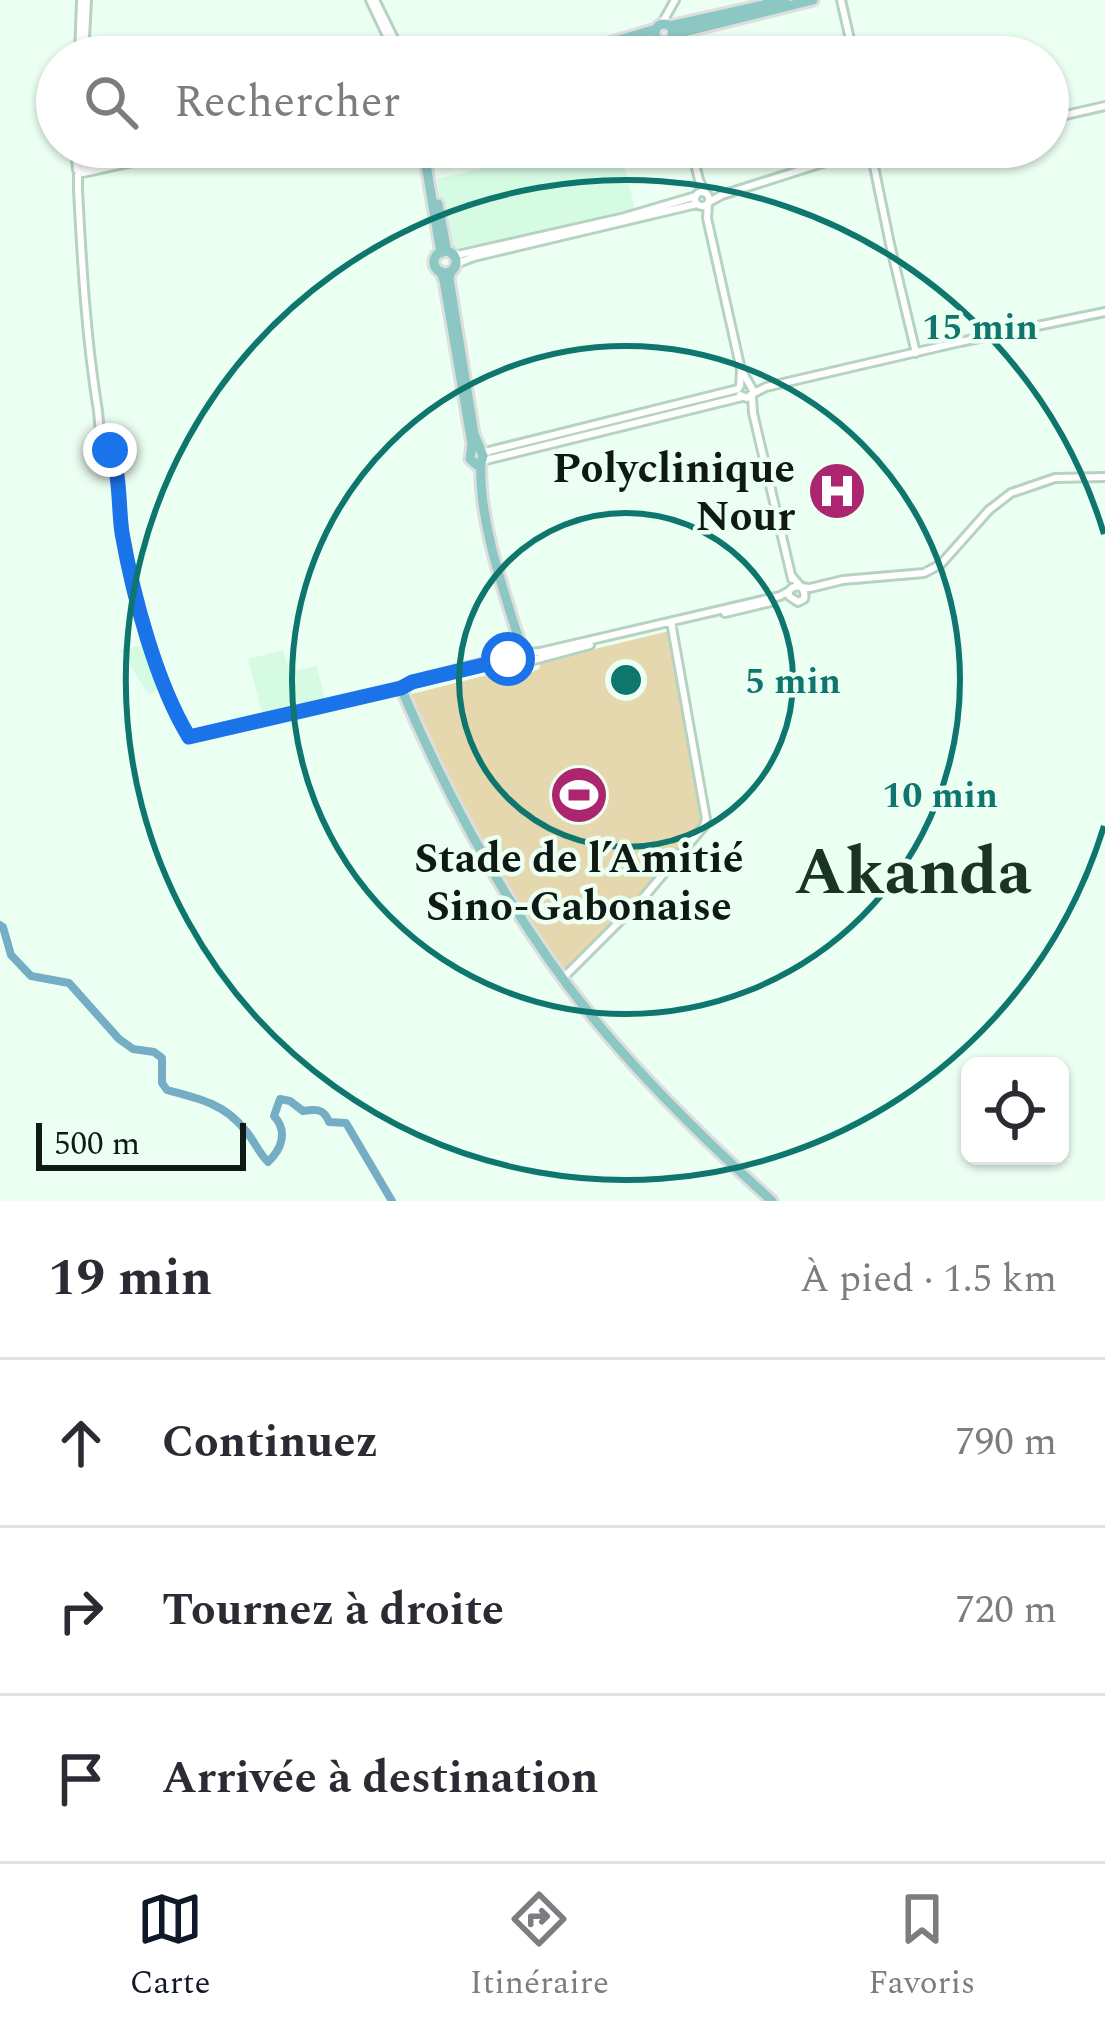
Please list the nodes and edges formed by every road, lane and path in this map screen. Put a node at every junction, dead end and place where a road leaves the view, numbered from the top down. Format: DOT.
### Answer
graph roads {
  1 [pos="84,0"];
  2 [pos="373,0"];
  3 [pos="675,0"];
  4 [pos="785,0"];
  5 [pos="813,0"];
  6 [pos="841,0"];
  7 [pos="664,33"];
  8 [pos="82,36"];
  9 [pos="390,36"];
  10 [pos="651,36"];
  11 [pos="657,36"];
  12 [pos="665,36"];
  13 [pos="849,36"];
  14 [pos="1105,106"];
  15 [pos="1069,114"];
  16 [pos="87,168"];
  17 [pos="108,168"];
  18 [pos="430,168"];
  19 [pos="696,168"];
  20 [pos="807,168"];
  21 [pos="874,168"];
  22 [pos="82,169"];
  23 [pos="702,199"];
  24 [pos="448,261"];
  25 [pos="1105,312"];
  26 [pos="916,353"];
  27 [pos="746,391"];
  28 [pos="478,457"];
  29 [pos="1105,477"];
  30 [pos="792,576"];
  31 [pos="803,591"];
  32 [pos="790,593"];
  33 [pos="671,624"];
  34 [pos="522,656"];
  35 [pos="404,687"];
  36 [pos="563,978"];
  37 [pos="772,1201"];
  1 -- 8 [label="street"];
  2 -- 9 [label="street"];
  3 -- 7 [label="street"];
  4 -- 7 [label="main road"];
  5 -- 7 [label="main road"];
  6 -- 13 [label="street"];
  7 -- 10 [label="main road"];
  7 -- 11 [label="main road"];
  7 -- 12 [label="street"];
  14 -- 15 [label="street"];
  16 -- 22 [label="street"];
  17 -- 22 [label="street"];
  18 -- 24 [label="main road"];
  19 -- 23 [label="street"];
  20 -- 23 [label="street"];
  21 -- 26 [label="street"];
  22 -- 35 [label="street"];
  23 -- 24 [label="street"];
  23 -- 27 [label="street"];
  24 -- 28 [label="main road"];
  25 -- 26 [label="street"];
  26 -- 27 [label="street"];
  27 -- 28 [label="street"];
  27 -- 30 [label="street"];
  28 -- 34 [label="main road"];
  29 -- 31 [label="street"];
  30 -- 31 [label="street"];
  30 -- 32 [label="street"];
  31 -- 32 [label="street"];
  31 -- 32 [label="street"];
  32 -- 33 [label="street"];
  33 -- 34 [label="street"];
  33 -- 36 [label="street"];
  34 -- 35 [label="main road"];
  35 -- 36 [label="main road"];
  36 -- 37 [label="main road"];
}
